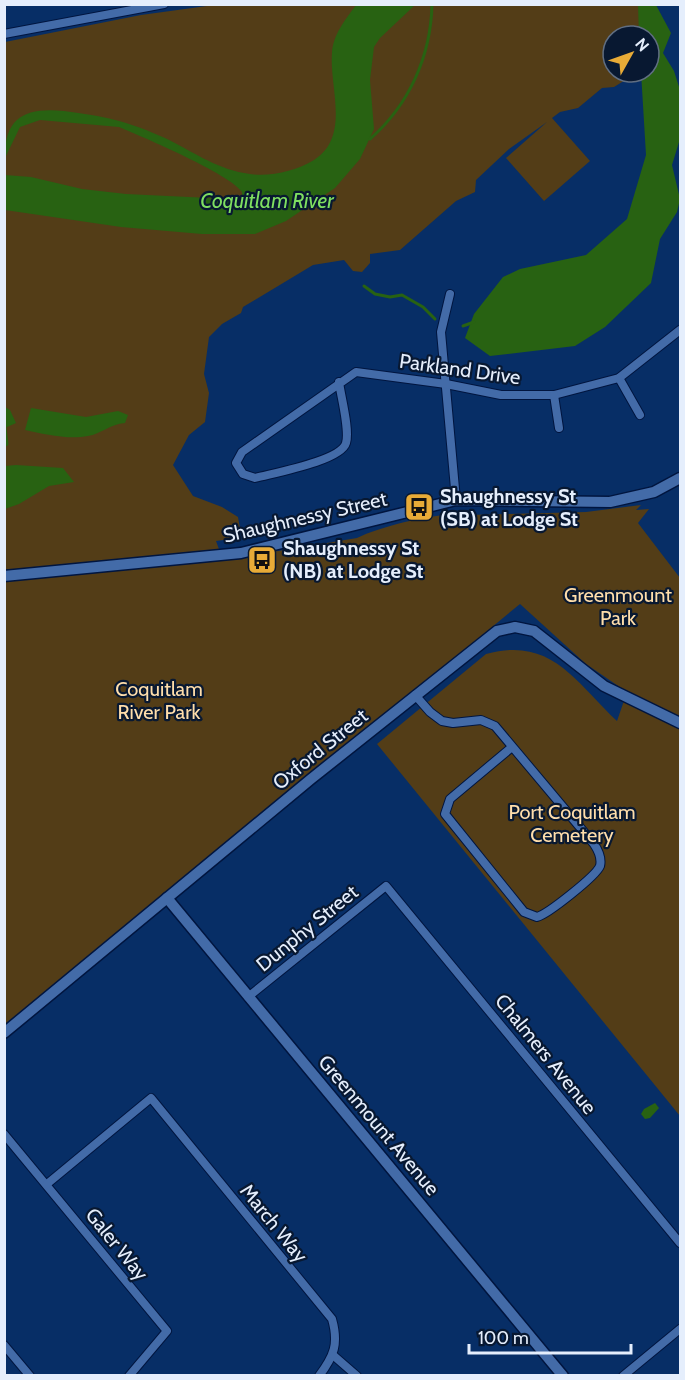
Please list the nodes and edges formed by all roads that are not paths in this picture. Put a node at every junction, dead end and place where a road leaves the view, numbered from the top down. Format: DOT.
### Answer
graph roads {
  1 [pos="165,4"];
  2 [pos="4,34"];
  3 [pos="450,294"];
  4 [pos="681,330"];
  5 [pos="619,378"];
  6 [pos="339,382"];
  7 [pos="446,384"];
  8 [pos="554,395"];
  9 [pos="640,415"];
  10 [pos="559,428"];
  11 [pos="681,478"];
  12 [pos="456,500"];
  13 [pos="4,576"];
  14 [pos="415,695"];
  15 [pos="681,723"];
  16 [pos="512,747"];
  17 [pos="386,886"];
  18 [pos="167,898"];
  19 [pos="248,997"];
  20 [pos="4,1033"];
  21 [pos="4,1134"];
  22 [pos="47,1185"];
  23 [pos="681,1244"];
  24 [pos="681,1329"];
  25 [pos="4,1345"];
  26 [pos="334,1356"];
  27 [pos="30,1376"];
  28 [pos="129,1376"];
  29 [pos="319,1376"];
  30 [pos="357,1376"];
  31 [pos="563,1376"];
  32 [pos="623,1376"];
  1 -- 2 [label="street"];
  3 -- 7 [label="street"];
  4 -- 5 [label="street, Parkland Drive"];
  5 -- 8 [label="street, Parkland Drive"];
  5 -- 9 [label="street"];
  6 -- 6 [label="street, Parkland Drive"];
  6 -- 7 [label="street, Parkland Drive"];
  7 -- 8 [label="street, Parkland Drive"];
  7 -- 12 [label="street"];
  8 -- 10 [label="street"];
  11 -- 12 [label="street, Shaughnessy Street"];
  12 -- 13 [label="street, Shaughnessy Street"];
  14 -- 15 [label="street, Oxford Street"];
  14 -- 16 [label="street"];
  14 -- 18 [label="street, Oxford Street"];
  16 -- 16 [label="street"];
  17 -- 19 [label="street, Dunphy Street"];
  17 -- 23 [label="street, Chalmers Avenue"];
  18 -- 19 [label="street, Greenmount Avenue"];
  18 -- 20 [label="street, Oxford Street"];
  19 -- 31 [label="street, Greenmount Avenue"];
  21 -- 22 [label="street, Galer Way"];
  22 -- 26 [label="street, March Way"];
  22 -- 28 [label="street, Galer Way"];
  24 -- 32 [label="street"];
  25 -- 27 [label="street"];
  26 -- 29 [label="street"];
  26 -- 30 [label="street"];
}
